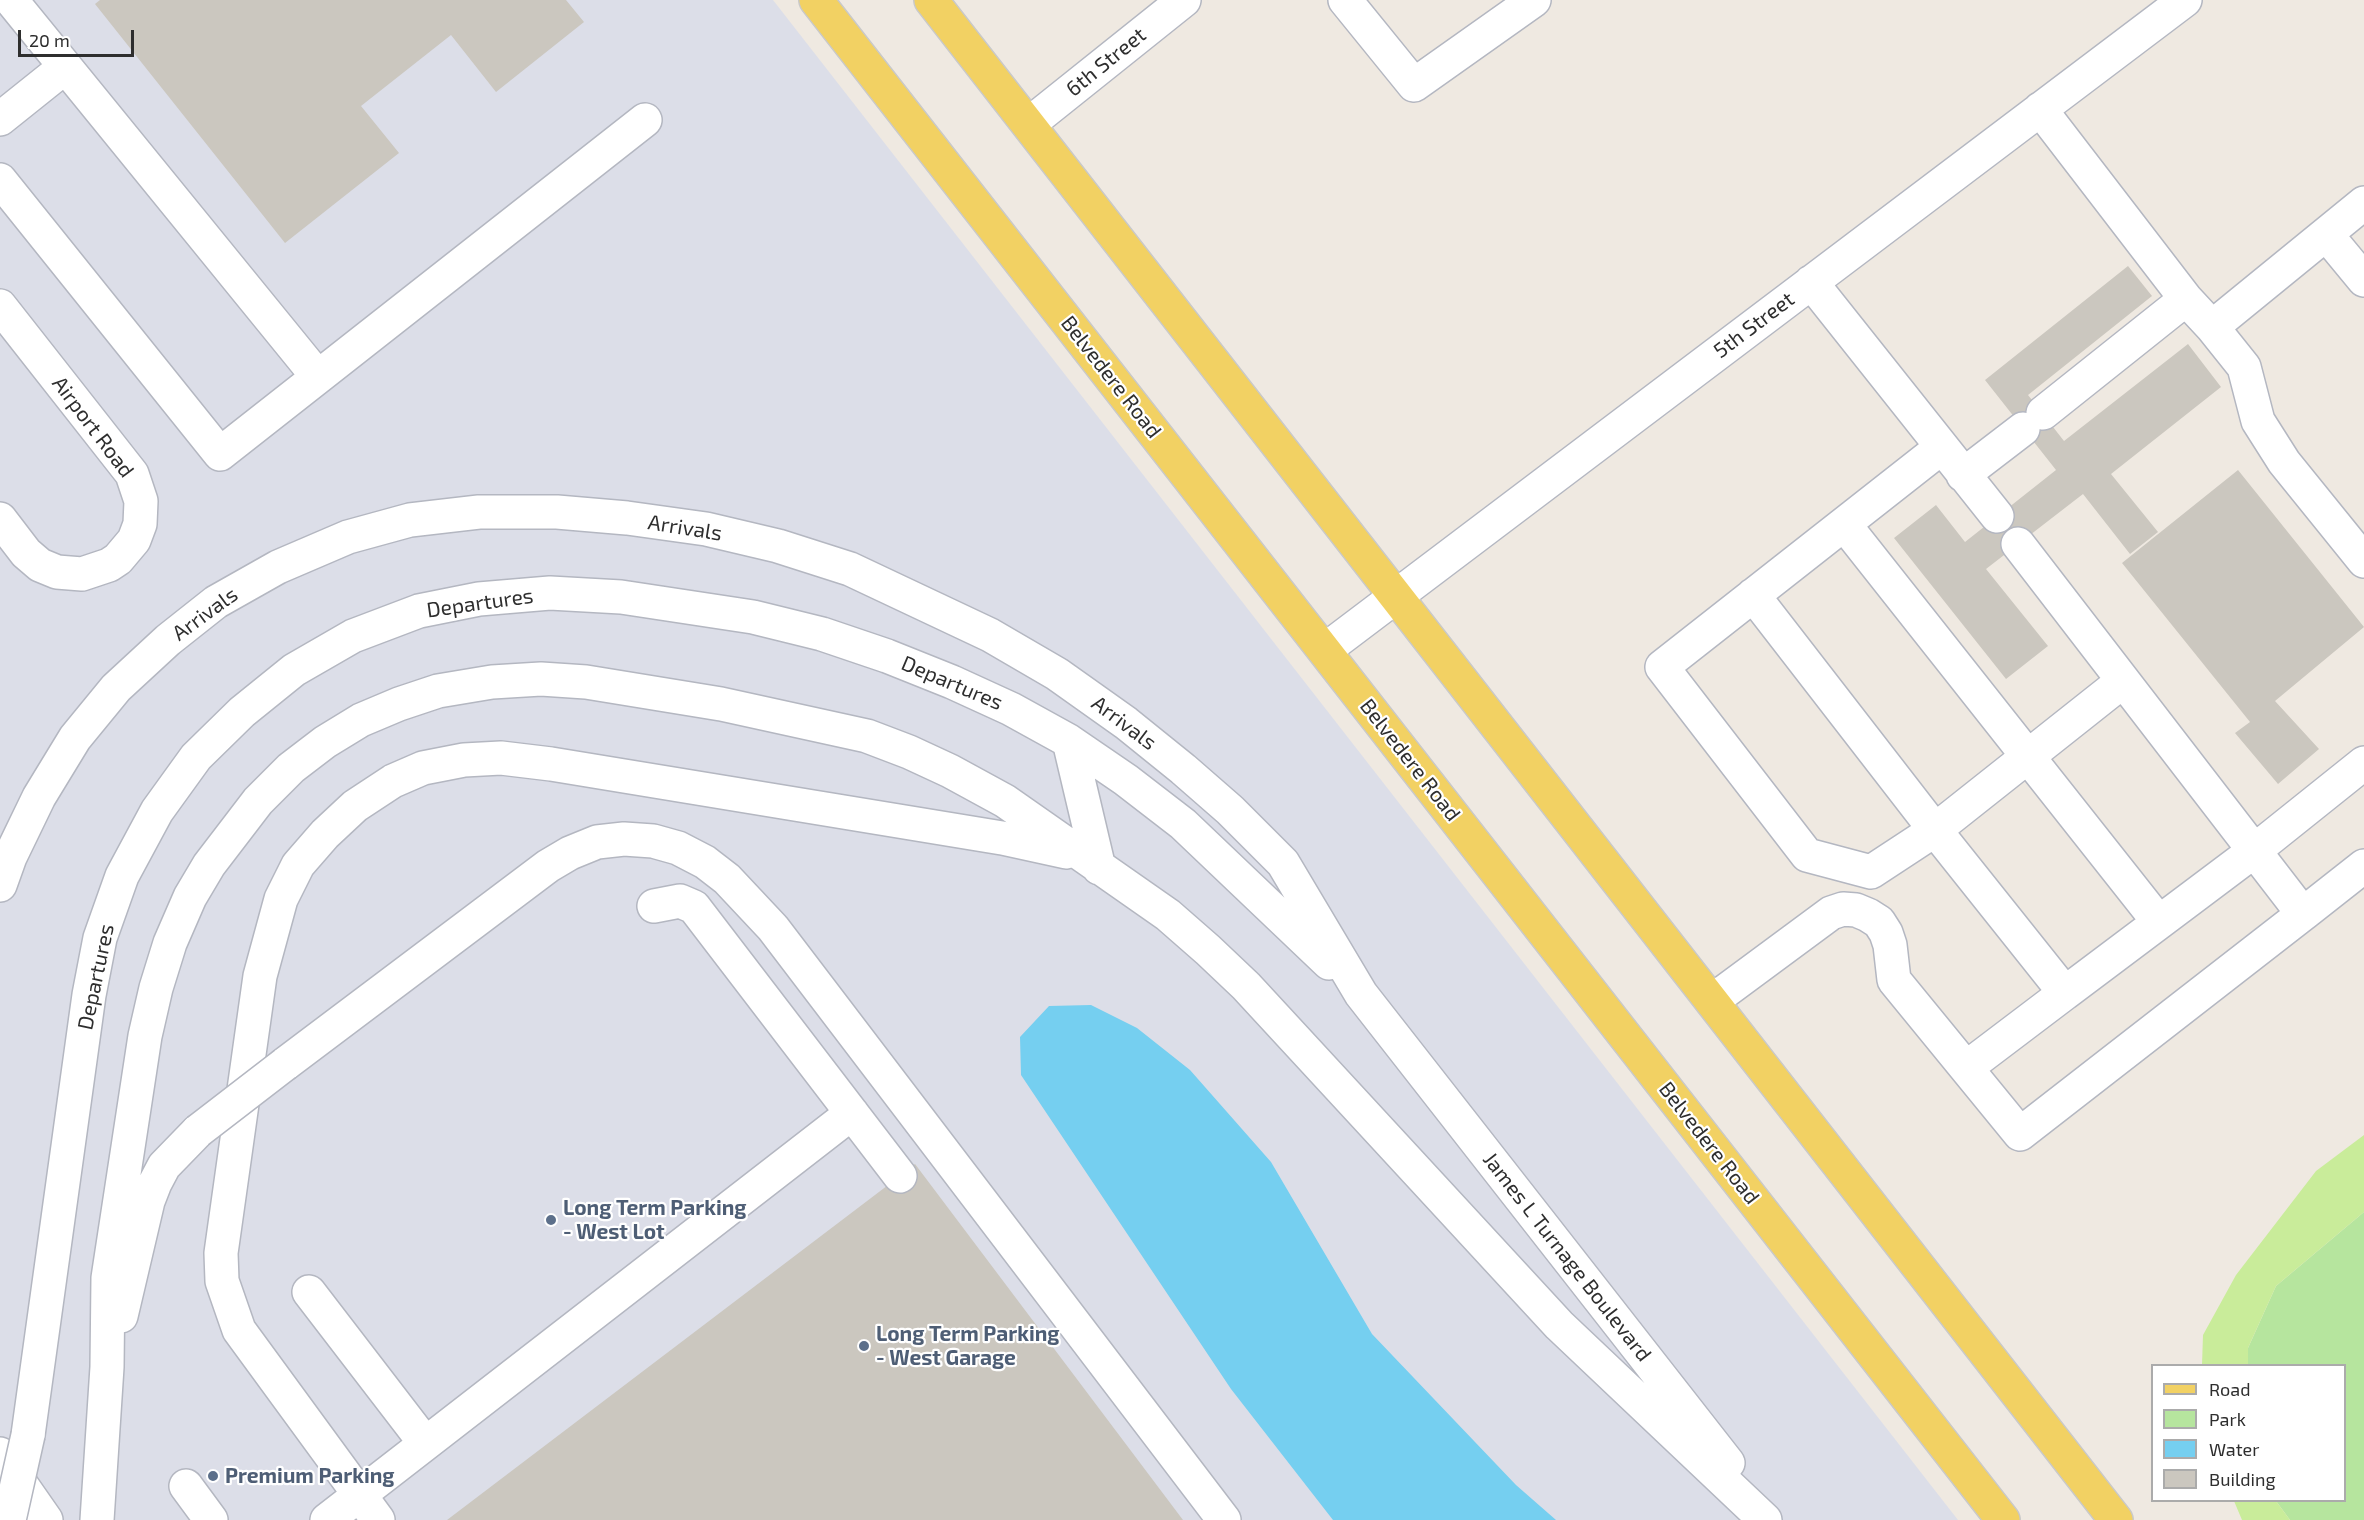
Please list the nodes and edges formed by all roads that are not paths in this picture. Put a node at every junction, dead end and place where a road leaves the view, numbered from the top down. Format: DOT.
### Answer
graph roads {
  1 [pos="11,0"];
  2 [pos="816,0"];
  3 [pos="931,0"];
  4 [pos="1184,0"];
  5 [pos="1345,0"];
  6 [pos="1534,0"];
  7 [pos="2185,0"];
  8 [pos="65,67"];
  9 [pos="2040,109"];
  10 [pos="0,119"];
  11 [pos="645,120"];
  12 [pos="1029,124"];
  13 [pos="0,180"];
  14 [pos="2364,203"];
  15 [pos="2326,234"];
  16 [pos="2364,280"];
  17 [pos="1811,282"];
  18 [pos="2186,299"];
  19 [pos="0,306"];
  20 [pos="2212,327"];
  21 [pos="318,377"];
  22 [pos="1941,447"];
  23 [pos="1963,475"];
  24 [pos="1997,516"];
  25 [pos="0,519"];
  26 [pos="1844,524"];
  27 [pos="2018,544"];
  28 [pos="2364,561"];
  29 [pos="1395,595"];
  30 [pos="1753,595"];
  31 [pos="1324,650"];
  32 [pos="2123,681"];
  33 [pos="1069,741"];
  34 [pos="2028,756"];
  35 [pos="2364,763"];
  36 [pos="1935,830"];
  37 [pos="2254,850"];
  38 [pos="1089,861"];
  39 [pos="2364,866"];
  40 [pos="0,885"];
  41 [pos="654,906"];
  42 [pos="2303,914"];
  43 [pos="2158,921"];
  44 [pos="2065,993"];
  45 [pos="1361,994"];
  46 [pos="1712,1001"];
  47 [pos="1966,1068"];
  48 [pos="852,1113"];
  49 [pos="900,1176"];
  50 [pos="119,1280"];
  51 [pos="309,1292"];
  52 [pos="28,1435"];
  53 [pos="425,1443"];
  54 [pos="0,1454"];
  55 [pos="186,1486"];
  56 [pos="369,1507"];
  57 [pos="9,1520"];
  58 [pos="32,1520"];
  59 [pos="46,1520"];
  60 [pos="97,1520"];
  61 [pos="212,1520"];
  62 [pos="327,1520"];
  63 [pos="1224,1520"];
  64 [pos="1766,1520"];
  65 [pos="1773,1520"];
  66 [pos="2003,1520"];
  67 [pos="2116,1520"];
  1 -- 8 [label="street"];
  2 -- 31 [label="main road, Belvedere Road"];
  3 -- 12 [label="main road"];
  4 -- 12 [label="street, 6th Street"];
  5 -- 6 [label="street"];
  7 -- 9 [label="street, 5th Street"];
  8 -- 10 [label="street"];
  8 -- 21 [label="street"];
  9 -- 17 [label="street, 5th Street"];
  9 -- 18 [label="street"];
  11 -- 21 [label="street"];
  12 -- 29 [label="main road"];
  13 -- 21 [label="street"];
  14 -- 15 [label="street"];
  15 -- 16 [label="street"];
  15 -- 20 [label="street"];
  17 -- 22 [label="street"];
  17 -- 29 [label="street, 5th Street"];
  18 -- 20 [label="street"];
  18 -- 23 [label="street"];
  19 -- 25 [label="street, Airport Road"];
  20 -- 28 [label="street"];
  22 -- 23 [label="street"];
  22 -- 26 [label="street"];
  23 -- 24 [label="street"];
  26 -- 30 [label="street"];
  26 -- 34 [label="street"];
  27 -- 32 [label="street"];
  29 -- 31 [label="street, 5th Street"];
  29 -- 46 [label="main road"];
  30 -- 36 [label="street"];
  30 -- 36 [label="street"];
  31 -- 66 [label="main road, Belvedere Road"];
  32 -- 34 [label="street"];
  32 -- 37 [label="street"];
  33 -- 38 [label="street"];
  33 -- 45 [label="street, Departures"];
  33 -- 52 [label="street, Departures"];
  34 -- 36 [label="street"];
  34 -- 43 [label="street"];
  35 -- 37 [label="street"];
  36 -- 44 [label="street"];
  37 -- 42 [label="street"];
  37 -- 43 [label="street"];
  38 -- 50 [label="street"];
  38 -- 56 [label="street"];
  38 -- 64 [label="street"];
  39 -- 42 [label="street"];
  40 -- 45 [label="street, Arrivals"];
  41 -- 48 [label="street"];
  42 -- 47 [label="street"];
  43 -- 44 [label="street"];
  44 -- 47 [label="street"];
  45 -- 65 [label="street, James L Turnage Boulevard"];
  46 -- 47 [label="street"];
  46 -- 67 [label="main road"];
  48 -- 49 [label="street"];
  48 -- 53 [label="street"];
  50 -- 60 [label="street"];
  50 -- 63 [label="street, bridge"];
  51 -- 53 [label="street"];
  52 -- 57 [label="street, Departures, bridge"];
  52 -- 58 [label="street, Departures, bridge"];
  53 -- 56 [label="street"];
  54 -- 59 [label="street"];
  55 -- 61 [label="street"];
  56 -- 62 [label="street"];
}
